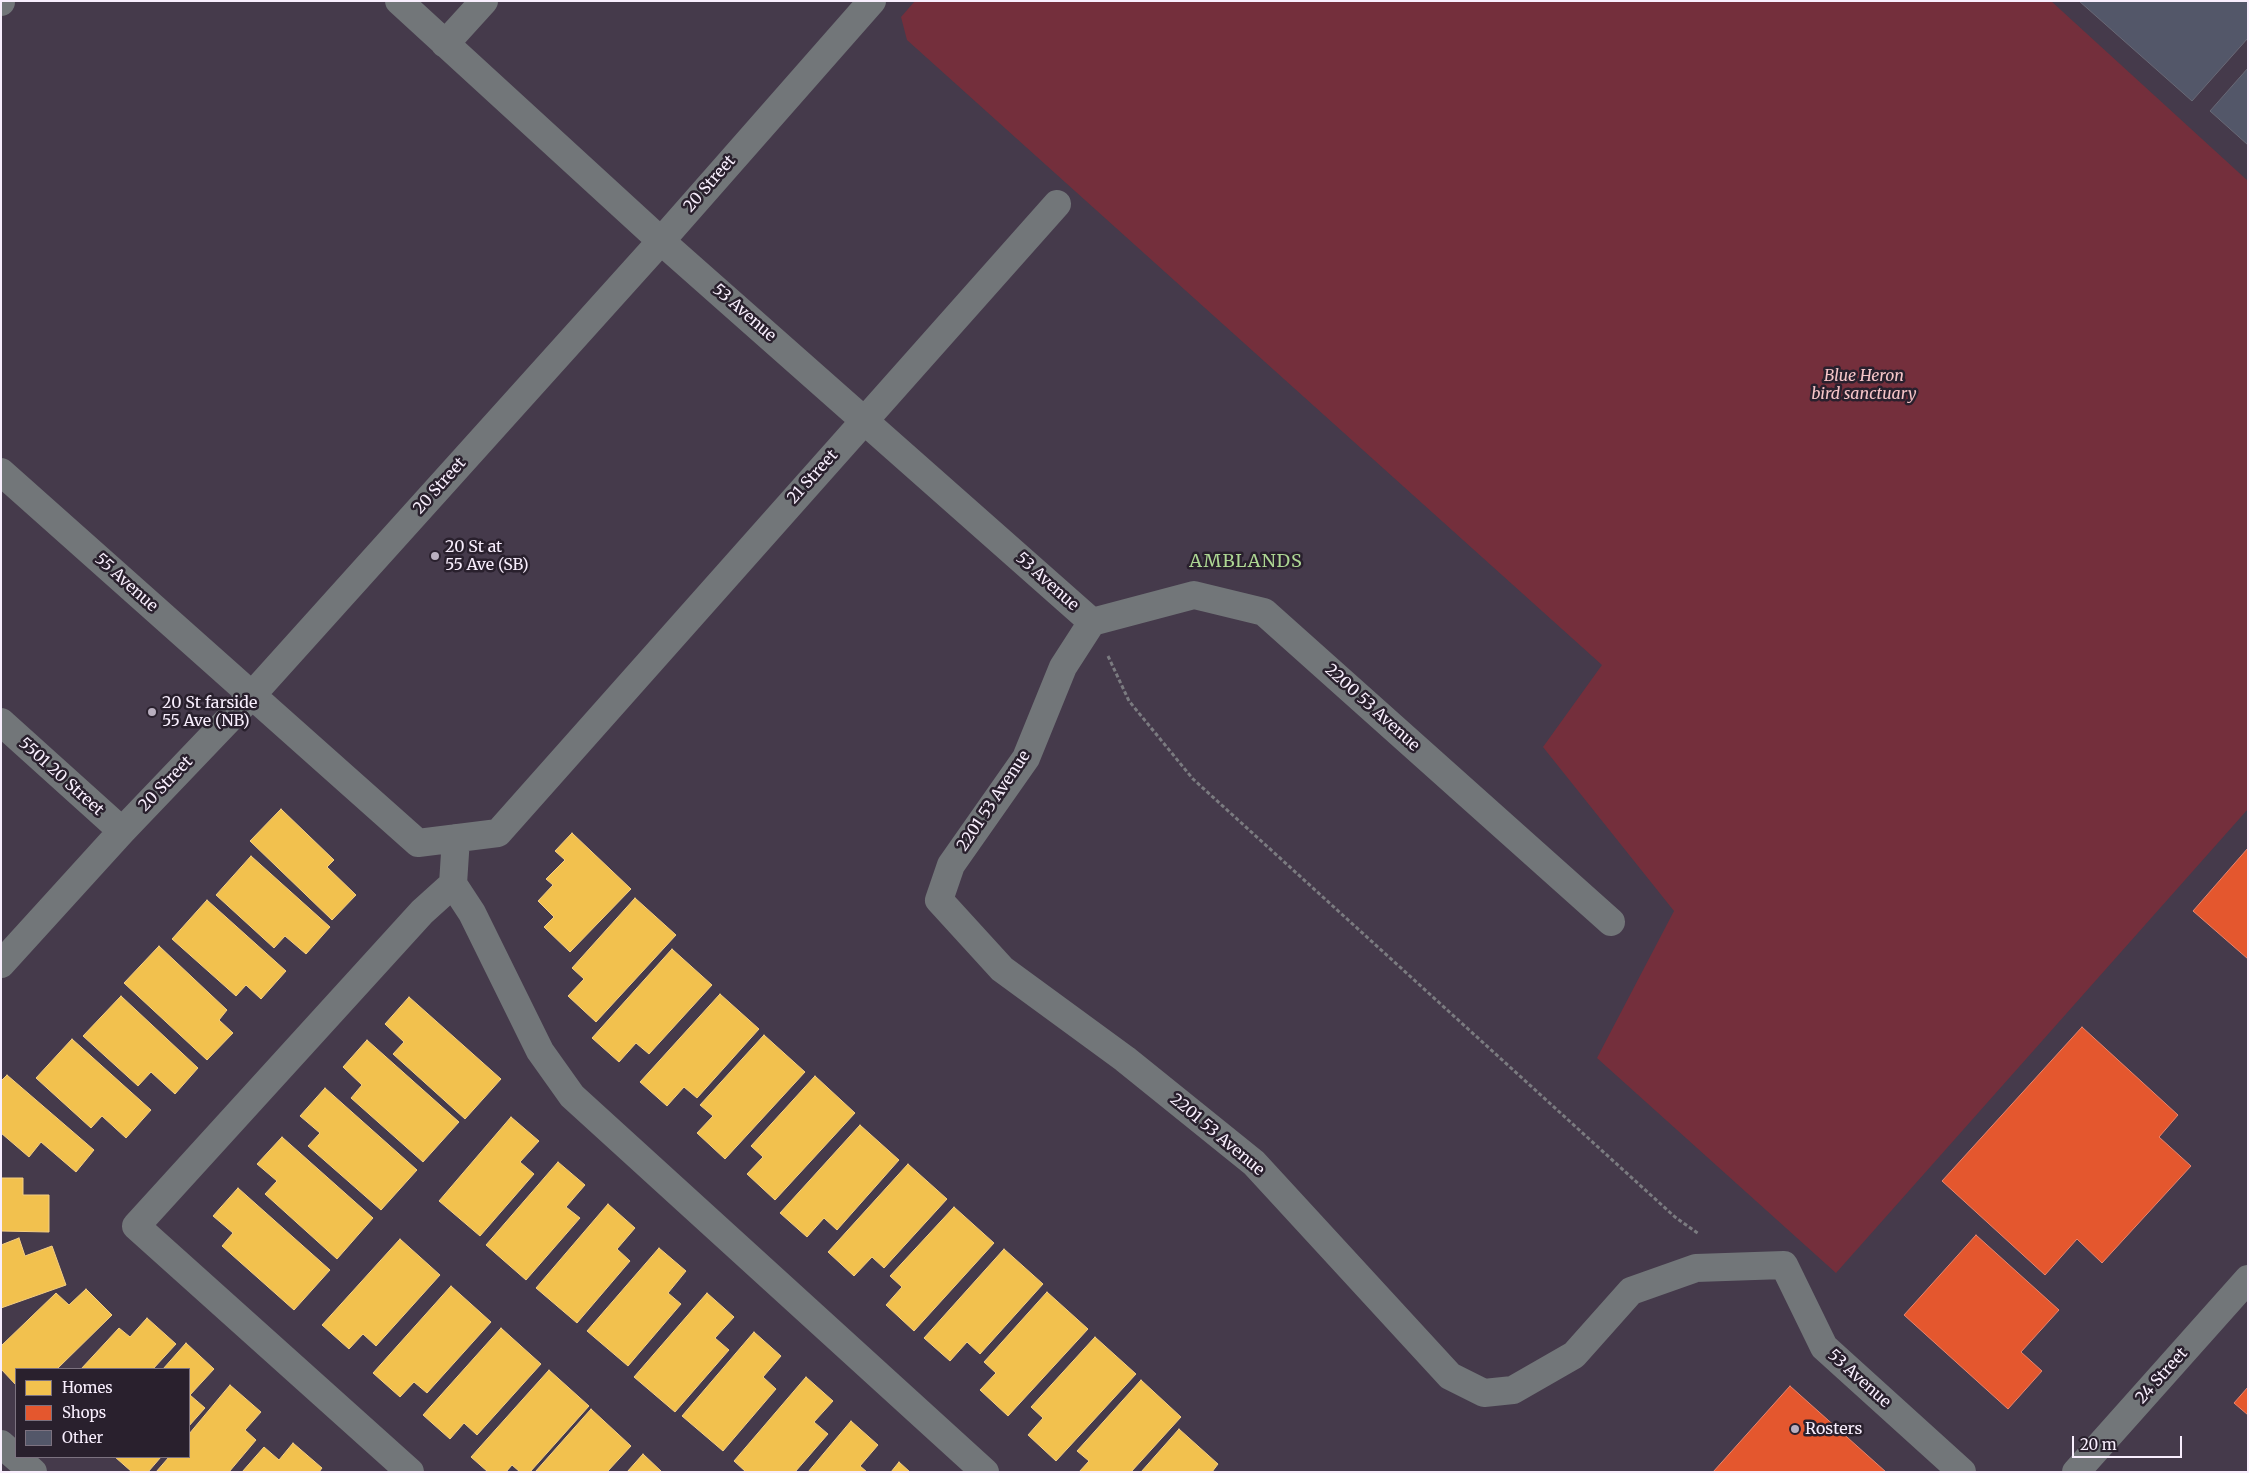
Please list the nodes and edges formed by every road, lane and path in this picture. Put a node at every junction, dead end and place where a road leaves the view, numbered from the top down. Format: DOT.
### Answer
graph roads {
  1 [pos="399,1"];
  2 [pos="484,1"];
  3 [pos="872,1"];
  4 [pos="445,44"];
  5 [pos="1057,204"];
  6 [pos="661,241"];
  7 [pos="865,419"];
  8 [pos="1,472"];
  9 [pos="1092,622"];
  10 [pos="252,695"];
  11 [pos="1,722"];
  12 [pos="122,831"];
  13 [pos="456,838"];
  14 [pos="453,884"];
  15 [pos="1612,922"];
  16 [pos="1,964"];
  17 [pos="1703,1237"];
  18 [pos="1784,1265"];
  19 [pos="2248,1279"];
  20 [pos="1,1444"];
  21 [pos="15,1456"];
  22 [pos="17,1458"];
  23 [pos="33,1472"];
  24 [pos="410,1472"];
  25 [pos="985,1472"];
  26 [pos="1962,1472"];
  27 [pos="2076,1472"];
  1 -- 4 [label="street, 53 Avenue"];
  2 -- 4 [label="street"];
  3 -- 6 [label="street, 20 Street"];
  4 -- 6 [label="street, 53 Avenue"];
  5 -- 7 [label="street, 21 Street"];
  6 -- 7 [label="street, 53 Avenue"];
  6 -- 10 [label="street, 20 Street"];
  7 -- 9 [label="street, 53 Avenue"];
  7 -- 13 [label="street, 21 Street"];
  8 -- 10 [label="street, 55 Avenue"];
  9 -- 15 [label="street, 2200 53 Avenue"];
  9 -- 17 [label="path"];
  9 -- 18 [label="street, 2201 53 Avenue"];
  10 -- 12 [label="street, 20 Street"];
  10 -- 13 [label="street, 55 Avenue"];
  11 -- 12 [label="street, 5501 20 Street"];
  12 -- 16 [label="street, 20 Street"];
  13 -- 14 [label="street"];
  14 -- 24 [label="street"];
  14 -- 25 [label="street"];
  18 -- 26 [label="street, 53 Avenue"];
  19 -- 27 [label="street, 24 Street"];
  20 -- 21 [label="street"];
  22 -- 23 [label="street"];
}
